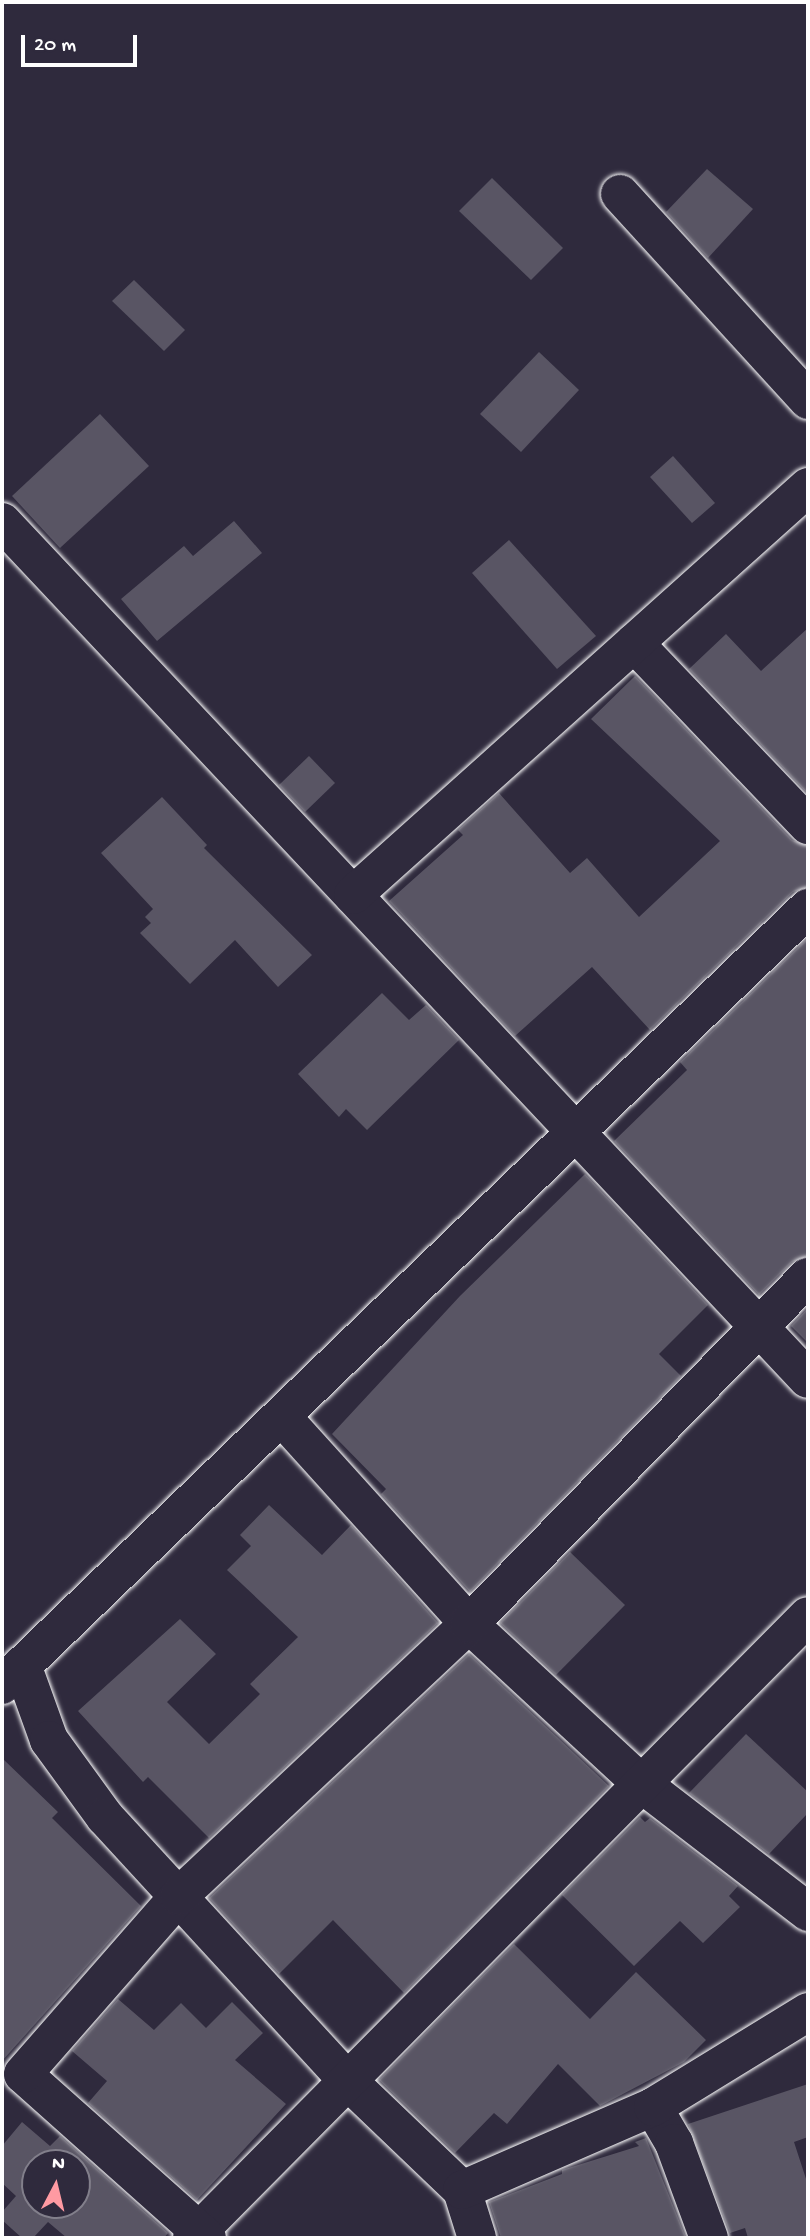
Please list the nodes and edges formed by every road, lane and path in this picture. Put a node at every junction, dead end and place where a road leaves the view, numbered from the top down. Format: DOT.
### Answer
graph roads {
  1 [pos="620,194"];
  2 [pos="808,400"];
  3 [pos="808,487"];
  4 [pos="2,522"];
  5 [pos="634,643"];
  6 [pos="808,825"];
  7 [pos="353,895"];
  8 [pos="808,908"];
  9 [pos="578,1134"];
  10 [pos="808,1277"];
  11 [pos="761,1329"];
  12 [pos="808,1379"];
  13 [pos="283,1418"];
  14 [pos="808,1616"];
  15 [pos="469,1624"];
  16 [pos="12,1675"];
  17 [pos="642,1784"];
  18 [pos="179,1896"];
  19 [pos="808,1912"];
  20 [pos="808,2012"];
  21 [pos="348,2081"];
  22 [pos="653,2107"];
  23 [pos="462,2190"];
  24 [pos="200,2236"];
  25 [pos="477,2238"];
  26 [pos="709,2238"];
  1 -- 2 [label="street"];
  3 -- 5 [label="street"];
  4 -- 7 [label="street"];
  5 -- 6 [label="street"];
  5 -- 7 [label="street"];
  7 -- 9 [label="street"];
  8 -- 9 [label="street"];
  9 -- 11 [label="street"];
  9 -- 13 [label="street"];
  10 -- 11 [label="street"];
  11 -- 12 [label="street"];
  11 -- 15 [label="street"];
  13 -- 15 [label="street"];
  13 -- 16 [label="street"];
  14 -- 17 [label="street"];
  15 -- 17 [label="street"];
  15 -- 18 [label="street"];
  16 -- 18 [label="street"];
  17 -- 19 [label="street"];
  17 -- 21 [label="street"];
  18 -- 21 [label="street"];
  18 -- 24 [label="street"];
  20 -- 22 [label="street"];
  21 -- 23 [label="street"];
  21 -- 24 [label="street"];
  22 -- 23 [label="street"];
  22 -- 26 [label="street"];
  23 -- 25 [label="street"];
}
